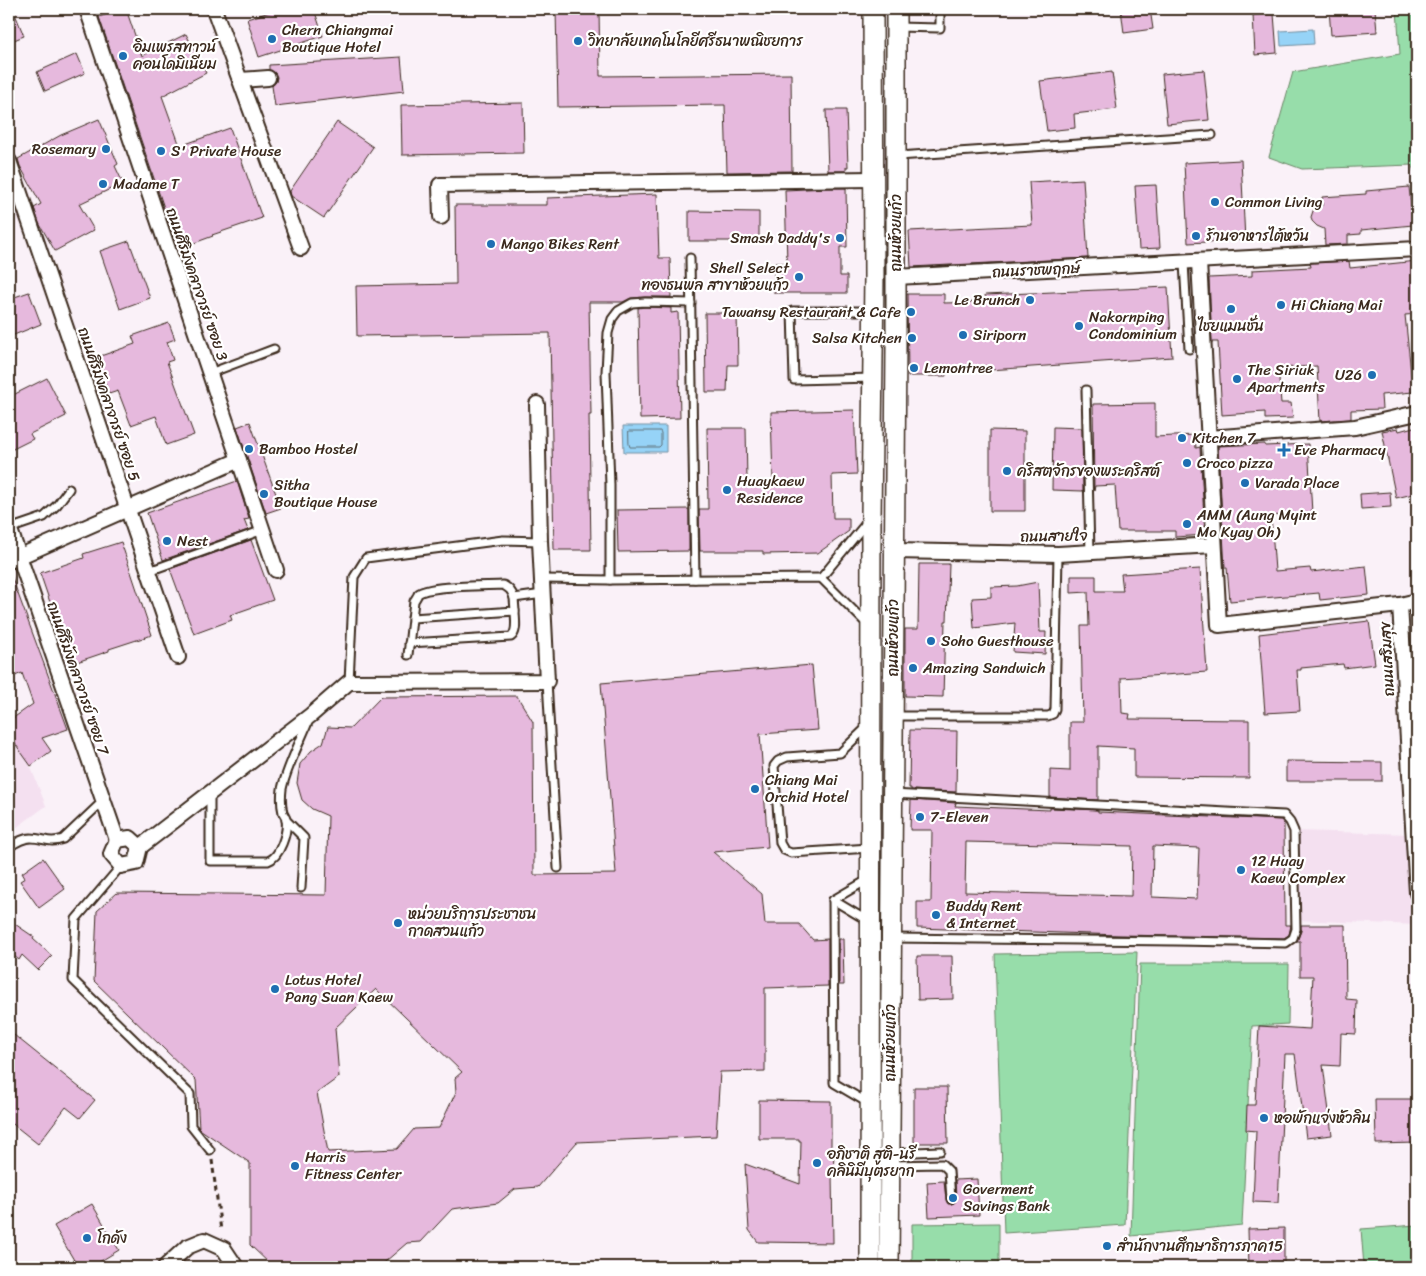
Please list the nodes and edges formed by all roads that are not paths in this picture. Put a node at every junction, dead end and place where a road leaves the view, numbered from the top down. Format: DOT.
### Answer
graph roads {
  1 [pos="87,9"];
  2 [pos="214,9"];
  3 [pos="873,9"];
  4 [pos="940,9"];
  5 [pos="896,18"];
  6 [pos="268,78"];
  7 [pos="240,80"];
  8 [pos="1212,135"];
  9 [pos="896,156"];
  10 [pos="9,161"];
  11 [pos="874,179"];
  12 [pos="441,217"];
  13 [pos="300,248"];
  14 [pos="1411,249"];
  15 [pos="690,258"];
  16 [pos="1184,262"];
  17 [pos="1199,262"];
  18 [pos="874,277"];
  19 [pos="896,277"];
  20 [pos="691,303"];
  21 [pos="874,311"];
  22 [pos="274,349"];
  23 [pos="1188,349"];
  24 [pos="210,373"];
  25 [pos="873,378"];
  26 [pos="1086,390"];
  27 [pos="537,404"];
  28 [pos="1417,413"];
  29 [pos="1208,438"];
  30 [pos="239,460"];
  31 [pos="68,489"];
  32 [pos="128,509"];
  33 [pos="871,517"];
  34 [pos="9,528"];
  35 [pos="263,530"];
  36 [pos="540,541"];
  37 [pos="1214,545"];
  38 [pos="894,550"];
  39 [pos="1090,553"];
  40 [pos="1058,554"];
  41 [pos="14,559"];
  42 [pos="276,570"];
  43 [pos="149,571"];
  44 [pos="821,578"];
  45 [pos="543,579"];
  46 [pos="695,579"];
  47 [pos="610,580"];
  48 [pos="544,594"];
  49 [pos="514,598"];
  50 [pos="1417,602"];
  51 [pos="1400,606"];
  52 [pos="515,611"];
  53 [pos="412,618"];
  54 [pos="871,627"];
  55 [pos="409,643"];
  56 [pos="408,655"];
  57 [pos="178,657"];
  58 [pos="547,680"];
  59 [pos="349,682"];
  60 [pos="310,714"];
  61 [pos="893,716"];
  62 [pos="871,724"];
  63 [pos="1414,781"];
  64 [pos="210,793"];
  65 [pos="892,794"];
  66 [pos="104,801"];
  67 [pos="286,820"];
  68 [pos="117,840"];
  69 [pos="9,847"];
  70 [pos="140,848"];
  71 [pos="871,848"];
  72 [pos="121,866"];
  73 [pos="558,868"];
  74 [pos="871,878"];
  75 [pos="301,888"];
  76 [pos="1417,892"];
  77 [pos="833,900"];
  78 [pos="871,923"];
  79 [pos="891,938"];
  80 [pos="870,1105"];
  81 [pos="210,1150"];
  82 [pos="940,1150"];
  83 [pos="889,1159"];
  84 [pos="951,1199"];
  85 [pos="165,1267"];
  86 [pos="236,1267"];
  87 [pos="870,1267"];
  88 [pos="888,1267"];
  1 -- 24 [label="street, ถนนศิริมังคลาจารย์ ซอย 3"];
  2 -- 7 [label="street"];
  3 -- 11 [label="main road, ถนนห้วยแก้ว"];
  4 -- 5 [label="lane"];
  5 -- 9 [label="main road, ถนนห้วยแก้ว"];
  6 -- 7 [label="street"];
  7 -- 13 [label="street"];
  8 -- 9 [label="lane"];
  9 -- 19 [label="main road, ถนนห้วยแก้ว"];
  10 -- 32 [label="street, ถนนศิริมังคลาจารย์ ซอย 5"];
  11 -- 12 [label="street"];
  11 -- 18 [label="main road, ถนนห้วยแก้ว"];
  14 -- 17 [label="street, ถนนราชพฤกษ์"];
  15 -- 20 [label="lane"];
  16 -- 17 [label="street, ถนนราชพฤกษ์"];
  16 -- 19 [label="street, ถนนราชพฤกษ์"];
  16 -- 23 [label="lane"];
  17 -- 29 [label="street"];
  18 -- 19 [label="main road, ถนนราชพฤกษ์"];
  18 -- 21 [label="main road, ถนนห้วยแก้ว"];
  19 -- 38 [label="main road, ถนนห้วยแก้ว"];
  20 -- 46 [label="lane"];
  20 -- 47 [label="lane"];
  21 -- 25 [label="main road, ถนนห้วยแก้ว"];
  21 -- 25 [label="lane"];
  22 -- 24 [label="lane"];
  24 -- 30 [label="street, ถนนศิริมังคลาจารย์ ซอย 3"];
  25 -- 33 [label="main road, ถนนห้วยแก้ว"];
  26 -- 39 [label="lane"];
  27 -- 36 [label="street"];
  28 -- 29 [label="street"];
  29 -- 37 [label="street"];
  30 -- 32 [label="street"];
  30 -- 35 [label="street, ถนนศิริมังคลาจารย์ ซอย 3"];
  31 -- 34 [label="lane"];
  32 -- 41 [label="street"];
  32 -- 43 [label="street, ถนนศิริมังคลาจารย์ ซอย 5"];
  33 -- 44 [label="lane"];
  33 -- 54 [label="main road, ถนนห้วยแก้ว"];
  34 -- 41 [label="street, ถนนศิริมังคลาจารย์ ซอย 7"];
  35 -- 42 [label="street, ถนนศิริมังคลาจารย์ ซอย 3"];
  35 -- 43 [label="lane"];
  36 -- 45 [label="street"];
  36 -- 59 [label="lane"];
  37 -- 39 [label="street, ถนนสายใจ"];
  37 -- 51 [label="street, ถนนเสริมสุข"];
  38 -- 40 [label="street, ถนนสายใจ"];
  38 -- 61 [label="main road, ถนนห้วยแก้ว"];
  39 -- 40 [label="street, ถนนสายใจ"];
  40 -- 61 [label="lane"];
  41 -- 66 [label="street, ถนนศิริมังคลาจารย์ ซอย 7"];
  43 -- 57 [label="street, ถนนศิริมังคลาจารย์ ซอย 5"];
  44 -- 46 [label="lane"];
  44 -- 54 [label="lane"];
  45 -- 47 [label="lane"];
  45 -- 48 [label="street"];
  46 -- 47 [label="lane"];
  48 -- 49 [label="lane"];
  48 -- 58 [label="street"];
  49 -- 52 [label="lane"];
  49 -- 53 [label="lane"];
  50 -- 51 [label="street"];
  51 -- 63 [label="street, ถนนเสริมสุข"];
  52 -- 53 [label="lane"];
  52 -- 55 [label="lane"];
  53 -- 55 [label="lane"];
  54 -- 62 [label="main road, ถนนห้วยแก้ว"];
  55 -- 56 [label="lane"];
  58 -- 59 [label="street"];
  58 -- 73 [label="lane"];
  59 -- 60 [label="street"];
  60 -- 64 [label="street"];
  60 -- 67 [label="lane"];
  61 -- 65 [label="main road, ถนนห้วยแก้ว"];
  62 -- 71 [label="main road, ถนนห้วยแก้ว"];
  62 -- 71 [label="lane"];
  63 -- 76 [label="street, ถนนเสริมสุข"];
  64 -- 67 [label="lane"];
  64 -- 70 [label="street"];
  65 -- 79 [label="main road, ถนนห้วยแก้ว"];
  65 -- 79 [label="lane"];
  66 -- 68 [label="street, ถนนศิริมังคลาจารย์ ซอย 7"];
  66 -- 69 [label="lane"];
  67 -- 75 [label="lane"];
  68 -- 70 [label="street"];
  68 -- 72 [label="street"];
  70 -- 72 [label="street"];
  71 -- 74 [label="main road, ถนนห้วยแก้ว"];
  72 -- 81 [label="lane"];
  74 -- 77 [label="lane"];
  74 -- 78 [label="main road, ถนนห้วยแก้ว"];
  77 -- 78 [label="lane"];
  77 -- 80 [label="lane"];
  78 -- 80 [label="main road, ถนนห้วยแก้ว"];
  79 -- 83 [label="main road, ถนนห้วยแก้ว"];
  80 -- 87 [label="main road, ถนนห้วยแก้ว"];
  82 -- 83 [label="lane"];
  83 -- 84 [label="lane"];
  83 -- 88 [label="main road, ถนนห้วยแก้ว"];
  85 -- 86 [label="street"];
}
